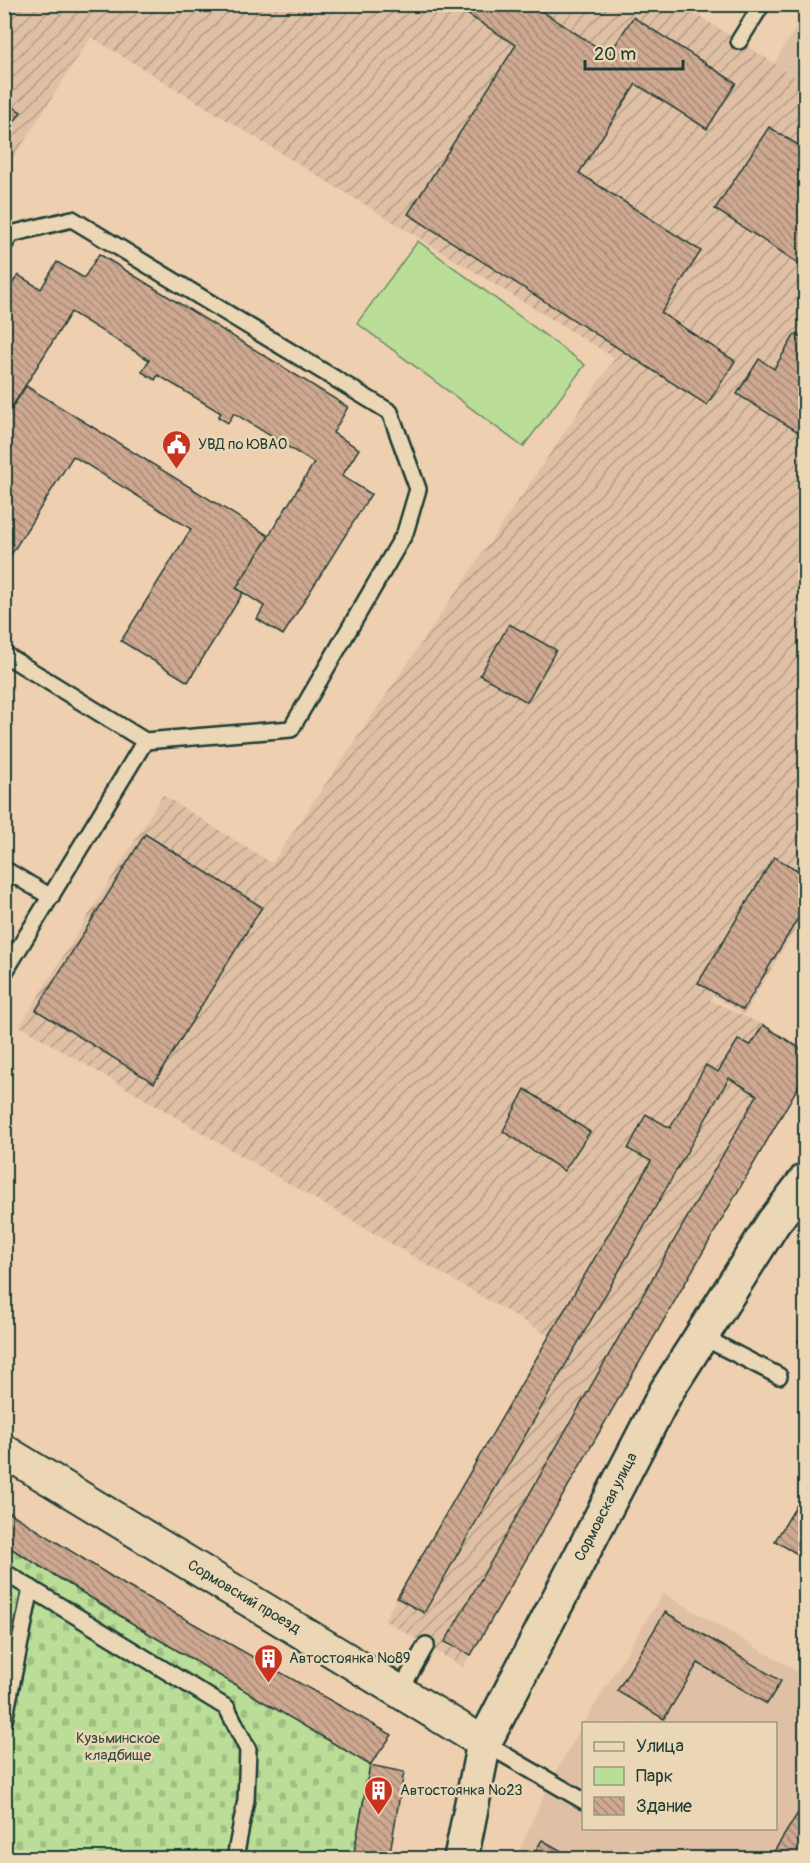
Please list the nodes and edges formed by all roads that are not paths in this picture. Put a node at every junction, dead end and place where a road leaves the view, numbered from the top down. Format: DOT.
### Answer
graph roads {
  1 [pos="762,4"];
  2 [pos="739,41"];
  3 [pos="4,245"];
  4 [pos="4,654"];
  5 [pos="145,741"];
  6 [pos="4,869"];
  7 [pos="51,897"];
  8 [pos="4,973"];
  9 [pos="806,1180"];
  10 [pos="701,1336"];
  11 [pos="779,1376"];
  12 [pos="4,1451"];
  13 [pos="4,1572"];
  14 [pos="31,1588"];
  15 [pos="426,1645"];
  16 [pos="400,1691"];
  17 [pos="4,1721"];
  18 [pos="484,1743"];
  19 [pos="582,1800"];
  20 [pos="234,1858"];
  21 [pos="461,1858"];
  1 -- 2 [label="lane"];
  3 -- 5 [label="lane"];
  4 -- 5 [label="lane"];
  5 -- 7 [label="lane"];
  6 -- 7 [label="lane"];
  7 -- 8 [label="lane"];
  9 -- 10 [label="street, Сормовская улица"];
  10 -- 11 [label="lane"];
  10 -- 18 [label="street, Сормовская улица"];
  12 -- 16 [label="street, Сормовский проезд"];
  13 -- 14 [label="lane"];
  14 -- 17 [label="lane"];
  14 -- 20 [label="lane"];
  15 -- 16 [label="lane"];
  16 -- 18 [label="street, Сормовский проезд"];
  18 -- 19 [label="lane"];
  18 -- 21 [label="street, Сормовская улица"];
}
